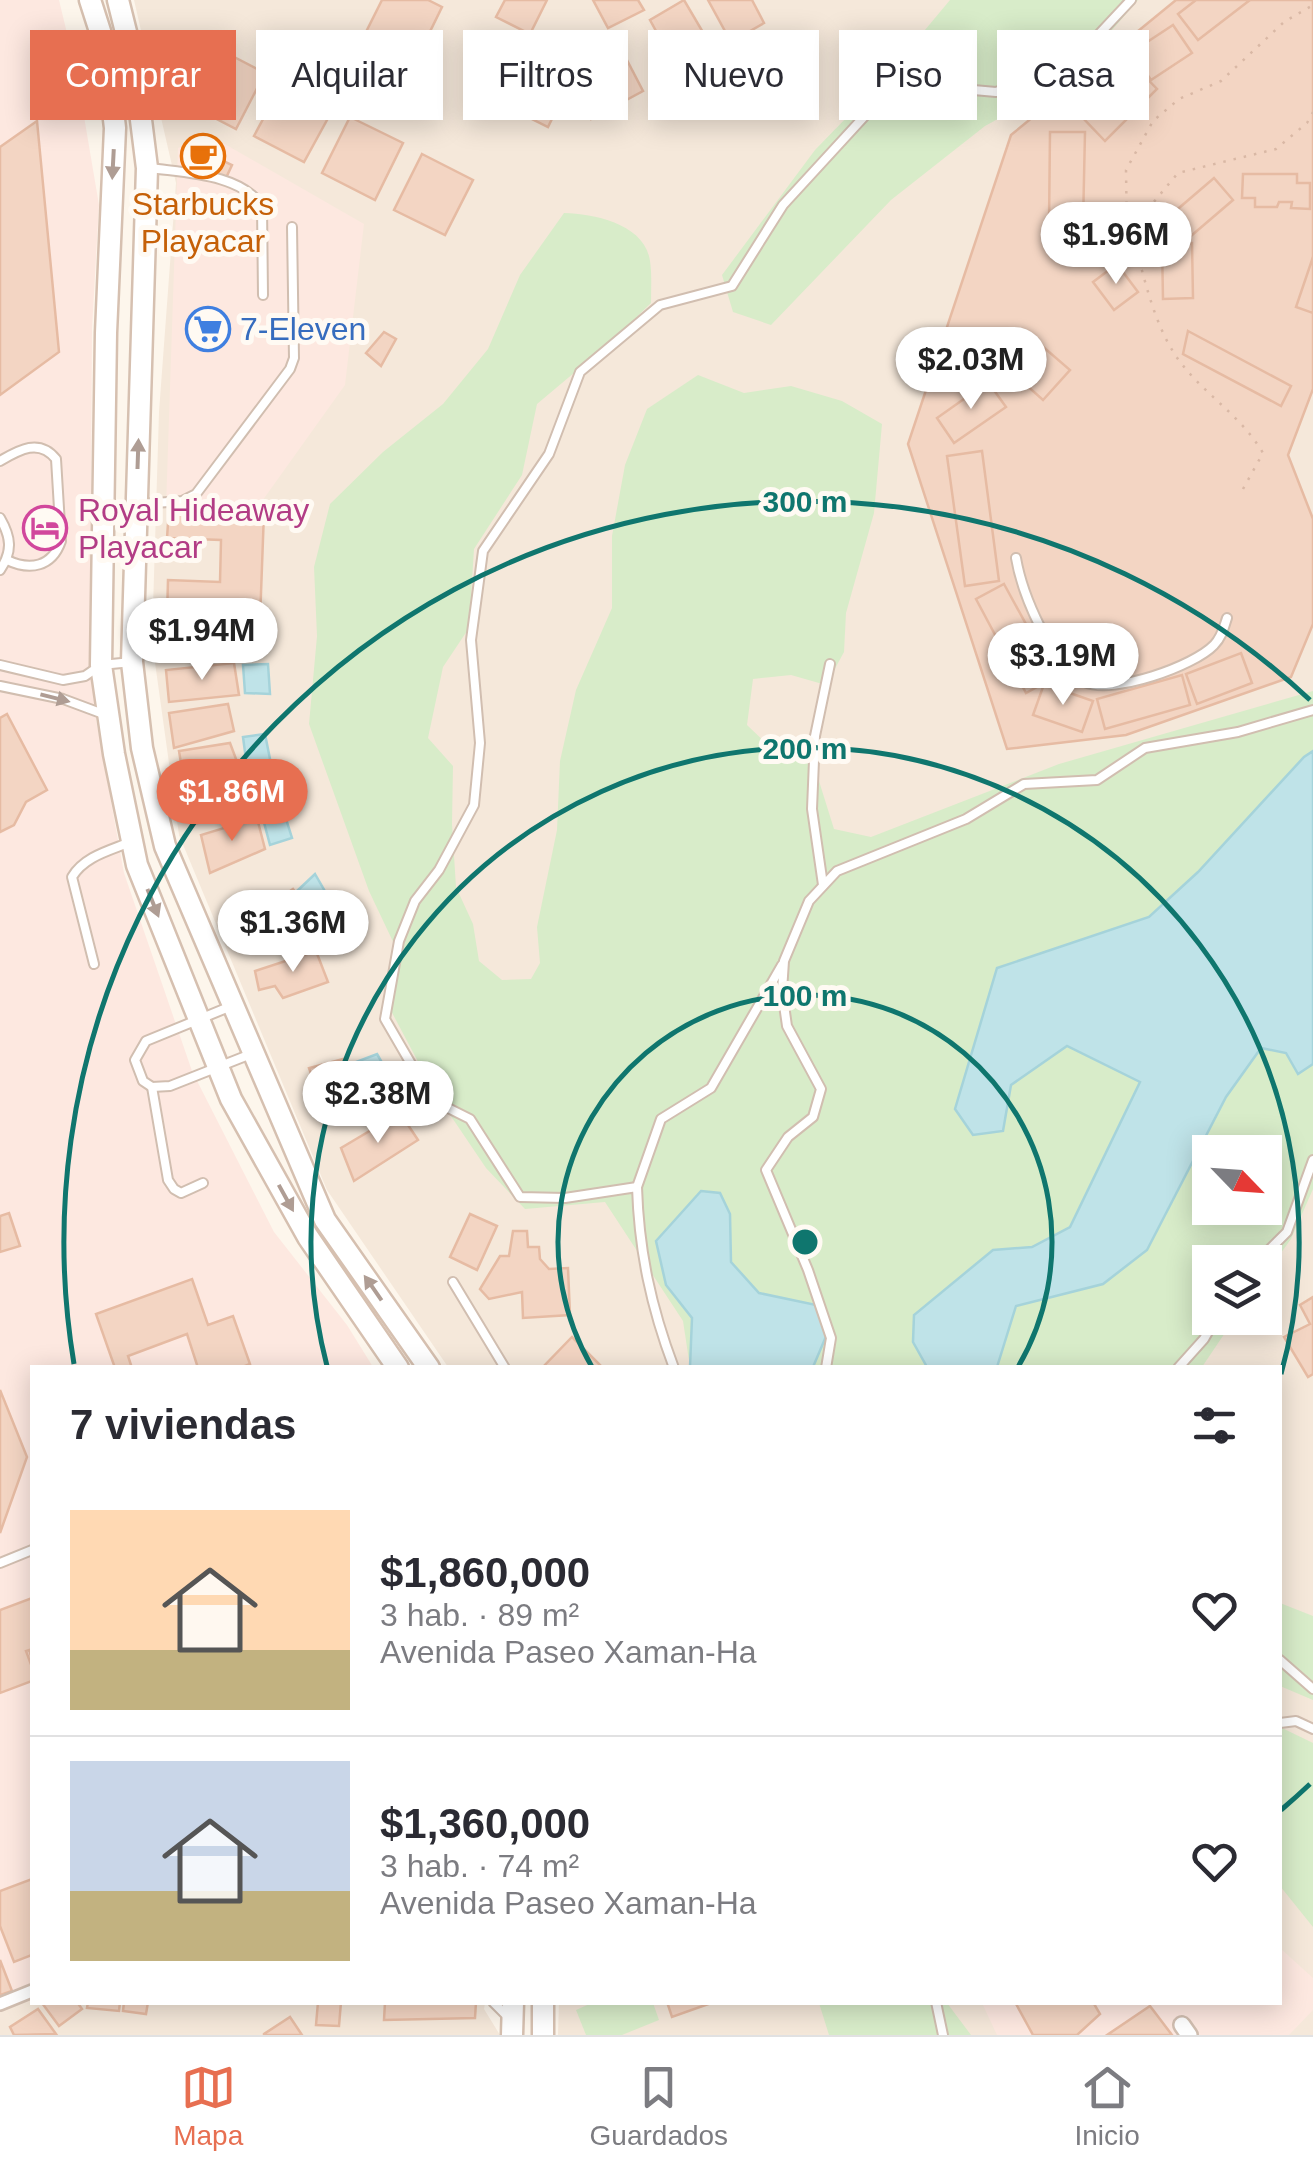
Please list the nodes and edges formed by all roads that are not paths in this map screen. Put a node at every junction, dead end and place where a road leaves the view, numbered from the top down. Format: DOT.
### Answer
graph roads {
  1 [pos="90,0"];
  2 [pos="118,0"];
  3 [pos="1131,0"];
  4 [pos="146,168"];
  5 [pos="292,227"];
  6 [pos="144,246"];
  7 [pos="110,249"];
  8 [pos="263,296"];
  9 [pos="0,461"];
  10 [pos="136,505"];
  11 [pos="0,518"];
  12 [pos="1016,558"];
  13 [pos="7,560"];
  14 [pos="0,570"];
  15 [pos="1227,618"];
  16 [pos="132,662"];
  17 [pos="830,664"];
  18 [pos="0,665"];
  19 [pos="100,665"];
  20 [pos="0,686"];
  21 [pos="1313,710"];
  22 [pos="108,716"];
  23 [pos="142,748"];
  24 [pos="114,754"];
  25 [pos="133,842"];
  26 [pos="822,885"];
  27 [pos="784,962"];
  28 [pos="94,964"];
  29 [pos="234,1006"];
  30 [pos="200,1020"];
  31 [pos="254,1053"];
  32 [pos="219,1068"];
  33 [pos="152,1088"];
  34 [pos="1313,1160"];
  35 [pos="204,1183"];
  36 [pos="637,1187"];
  37 [pos="325,1220"];
  38 [pos="308,1236"];
  39 [pos="1274,1245"];
  40 [pos="453,1282"];
  41 [pos="1206,1335"];
  42 [pos="396,1365"];
  43 [pos="427,1365"];
  44 [pos="503,1365"];
  45 [pos="673,1365"];
  46 [pos="827,1365"];
  47 [pos="1181,1365"];
  48 [pos="30,1551"];
  49 [pos="0,1563"];
  50 [pos="1282,1662"];
  51 [pos="1313,1688"];
  52 [pos="1282,1723"];
  53 [pos="1313,1729"];
  54 [pos="30,1992"];
  55 [pos="0,2004"];
  56 [pos="543,2005"];
  57 [pos="937,2005"];
  58 [pos="543,2035"];
  59 [pos="943,2035"];
  1 -- 7 [label="main road, one-way"];
  2 -- 4 [label="main road"];
  3 -- 36 [label="lane"];
  4 -- 6 [label="main road"];
  4 -- 8 [label="lane"];
  5 -- 10 [label="lane"];
  6 -- 7 [label="main road"];
  10 -- 6 [label="main road, one-way"];
  7 -- 19 [label="main road"];
  9 -- 13 [label="lane"];
  10 -- 16 [label="main road"];
  11 -- 13 [label="lane"];
  12 -- 15 [label="lane"];
  13 -- 14 [label="lane"];
  16 -- 19 [label="lane"];
  16 -- 23 [label="main road"];
  17 -- 26 [label="lane"];
  18 -- 19 [label="lane"];
  19 -- 22 [label="main road"];
  20 -- 22 [label="lane, one-way"];
  21 -- 26 [label="lane"];
  22 -- 24 [label="main road"];
  23 -- 24 [label="main road"];
  23 -- 29 [label="main road"];
  24 -- 25 [label="main road"];
  25 -- 28 [label="lane"];
  25 -- 30 [label="main road, one-way"];
  26 -- 27 [label="lane"];
  27 -- 36 [label="lane"];
  27 -- 46 [label="lane"];
  29 -- 30 [label="lane"];
  29 -- 31 [label="main road"];
  30 -- 32 [label="main road"];
  30 -- 33 [label="lane"];
  31 -- 32 [label="lane"];
  31 -- 37 [label="main road"];
  32 -- 33 [label="lane"];
  32 -- 38 [label="main road, one-way"];
  33 -- 35 [label="lane"];
  34 -- 39 [label="lane"];
  36 -- 45 [label="lane"];
  37 -- 38 [label="lane"];
  43 -- 37 [label="main road, one-way"];
  38 -- 42 [label="main road"];
  40 -- 44 [label="lane"];
  41 -- 47 [label="lane"];
  48 -- 49 [label="lane"];
  50 -- 51 [label="lane"];
  52 -- 53 [label="lane"];
  54 -- 55 [label="street"];
  56 -- 58 [label="main road"];
  57 -- 59 [label="lane"];
}
